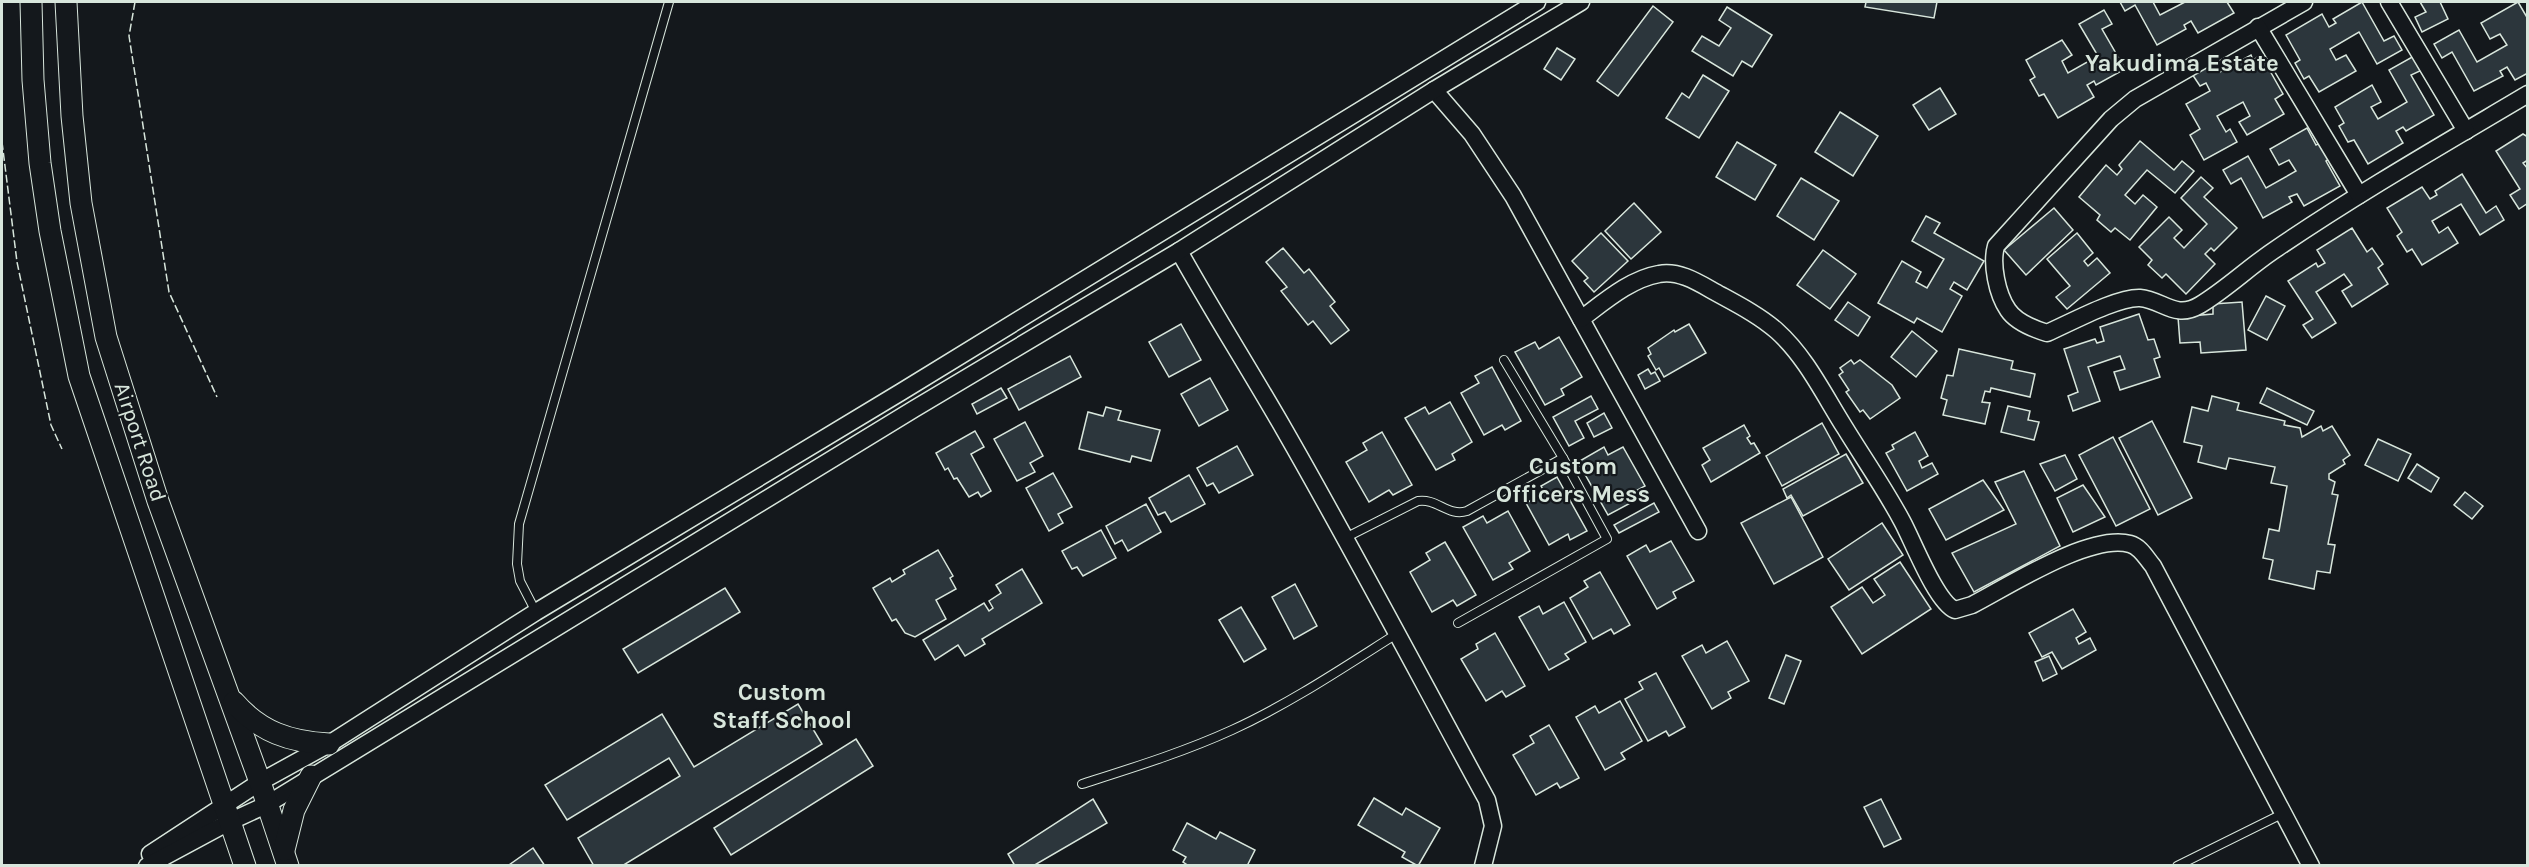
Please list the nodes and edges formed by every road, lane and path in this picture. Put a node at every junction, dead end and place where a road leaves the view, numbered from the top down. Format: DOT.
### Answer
graph roads {
  1 [pos="31,2"];
  2 [pos="66,2"];
  3 [pos="669,2"];
  4 [pos="1537,2"];
  5 [pos="1581,2"];
  6 [pos="2304,2"];
  7 [pos="2389,2"];
  8 [pos="2258,27"];
  9 [pos="1434,90"];
  10 [pos="2528,94"];
  11 [pos="2466,131"];
  12 [pos="2360,195"];
  13 [pos="1179,251"];
  14 [pos="1581,319"];
  15 [pos="1504,360"];
  16 [pos="1563,458"];
  17 [pos="1698,531"];
  18 [pos="1345,538"];
  19 [pos="536,612"];
  20 [pos="1458,623"];
  21 [pos="1398,633"];
  22 [pos="228,696"];
  23 [pos="329,744"];
  24 [pos="311,776"];
  25 [pos="260,782"];
  26 [pos="1082,784"];
  27 [pos="266,805"];
  28 [pos="226,813"];
  29 [pos="2284,813"];
  30 [pos="286,860"];
  31 [pos="139,866"];
  32 [pos="147,866"];
  33 [pos="245,866"];
  34 [pos="1484,866"];
  35 [pos="2177,866"];
  36 [pos="2311,866"];
  1 -- 28 [label="street, Airport Road"];
  2 -- 22 [label="street, Airport Road"];
  3 -- 19 [label="lane"];
  4 -- 19 [label="street"];
  5 -- 9 [label="street"];
  6 -- 8 [label="street"];
  7 -- 11 [label="street"];
  8 -- 12 [label="street"];
  8 -- 12 [label="street"];
  9 -- 13 [label="street"];
  9 -- 14 [label="street"];
  10 -- 11 [label="street"];
  11 -- 12 [label="street"];
  13 -- 18 [label="street"];
  13 -- 24 [label="street"];
  14 -- 17 [label="street"];
  14 -- 29 [label="street"];
  15 -- 16 [label="lane"];
  16 -- 18 [label="lane"];
  16 -- 20 [label="lane"];
  18 -- 21 [label="street"];
  19 -- 23 [label="street"];
  21 -- 26 [label="lane"];
  21 -- 34 [label="street"];
  22 -- 23 [label="street"];
  22 -- 25 [label="street, Airport Road"];
  23 -- 25 [label="street"];
  24 -- 27 [label="street"];
  24 -- 30 [label="street"];
  25 -- 27 [label="street, Airport Road"];
  25 -- 28 [label="street"];
  27 -- 28 [label="street"];
  27 -- 30 [label="street, Airport Road"];
  28 -- 31 [label="street"];
  28 -- 32 [label="street"];
  28 -- 33 [label="street, Airport Road"];
  29 -- 35 [label="lane"];
  29 -- 36 [label="street"];
}
